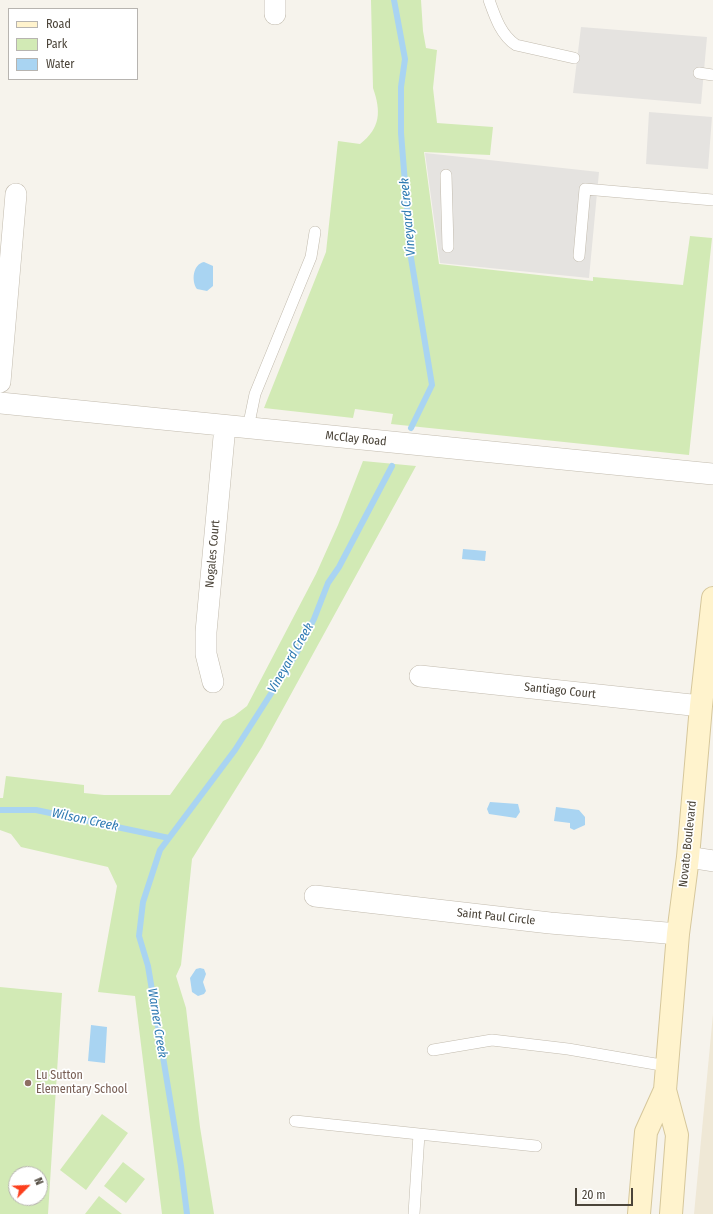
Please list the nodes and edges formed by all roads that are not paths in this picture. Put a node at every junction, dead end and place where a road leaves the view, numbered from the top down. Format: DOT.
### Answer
graph roads {
  1 [pos="489,0"];
  2 [pos="574,58"];
  3 [pos="699,73"];
  4 [pos="713,75"];
  5 [pos="446,175"];
  6 [pos="16,194"];
  7 [pos="713,200"];
  8 [pos="315,232"];
  9 [pos="448,247"];
  10 [pos="579,256"];
  11 [pos="0,382"];
  12 [pos="0,403"];
  13 [pos="225,426"];
  14 [pos="248,428"];
  15 [pos="713,474"];
  16 [pos="713,598"];
  17 [pos="420,676"];
  18 [pos="213,682"];
  19 [pos="701,706"];
  20 [pos="688,858"];
  21 [pos="713,860"];
  22 [pos="315,896"];
  23 [pos="678,934"];
  24 [pos="433,1050"];
  25 [pos="667,1066"];
  26 [pos="665,1090"];
  27 [pos="295,1121"];
  28 [pos="419,1134"];
  29 [pos="536,1146"];
  30 [pos="414,1214"];
  31 [pos="640,1214"];
  32 [pos="671,1214"];
  1 -- 2 [label="lane"];
  3 -- 4 [label="lane"];
  5 -- 9 [label="lane"];
  6 -- 11 [label="street"];
  7 -- 10 [label="lane"];
  8 -- 14 [label="lane"];
  12 -- 13 [label="street, McClay Road"];
  13 -- 14 [label="street, McClay Road"];
  13 -- 18 [label="street, Nogales Court"];
  14 -- 15 [label="street, McClay Road"];
  16 -- 19 [label="main road, Novato Boulevard"];
  17 -- 19 [label="street, Santiago Court"];
  19 -- 20 [label="main road, Novato Boulevard"];
  20 -- 21 [label="street"];
  20 -- 23 [label="main road, Novato Boulevard"];
  22 -- 23 [label="street, Saint Paul Circle"];
  23 -- 25 [label="main road, Novato Boulevard"];
  24 -- 25 [label="lane"];
  25 -- 26 [label="main road, Novato Boulevard"];
  26 -- 31 [label="main road, Novato Boulevard"];
  26 -- 32 [label="main road, Novato Boulevard"];
  27 -- 28 [label="lane"];
  28 -- 29 [label="lane"];
  28 -- 30 [label="lane"];
}
